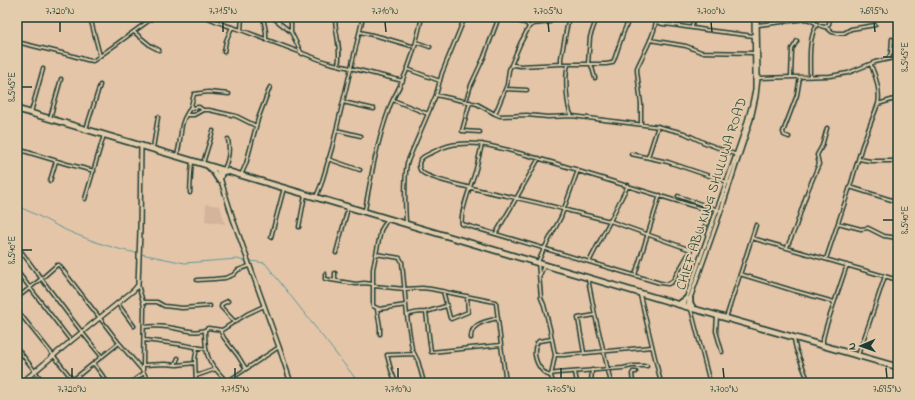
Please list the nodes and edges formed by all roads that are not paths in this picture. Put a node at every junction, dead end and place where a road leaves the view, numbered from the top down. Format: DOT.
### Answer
graph roads {
  1 [pos="18,17"];
  2 [pos="90,17"];
  3 [pos="154,17"];
  4 [pos="206,17"];
  5 [pos="216,17"];
  6 [pos="242,17"];
  7 [pos="263,17"];
  8 [pos="273,17"];
  9 [pos="290,17"];
  10 [pos="335,17"];
  11 [pos="364,17"];
  12 [pos="422,17"];
  13 [pos="465,17"];
  14 [pos="499,17"];
  15 [pos="597,17"];
  16 [pos="630,17"];
  17 [pos="656,17"];
  18 [pos="693,17"];
  19 [pos="756,17"];
  20 [pos="830,17"];
  21 [pos="802,18"];
  22 [pos="17,20"];
  23 [pos="568,20"];
  24 [pos="215,21"];
  25 [pos="550,22"];
  26 [pos="656,22"];
  27 [pos="818,24"];
  28 [pos="875,24"];
  29 [pos="756,25"];
  30 [pos="232,27"];
  31 [pos="529,27"];
  32 [pos="826,27"];
  33 [pos="692,28"];
  34 [pos="241,30"];
  35 [pos="134,32"];
  36 [pos="291,32"];
  37 [pos="360,32"];
  38 [pos="756,36"];
  39 [pos="892,39"];
  40 [pos="266,40"];
  41 [pos="650,40"];
  42 [pos="797,41"];
  43 [pos="17,42"];
  44 [pos="416,42"];
  45 [pos="415,47"];
  46 [pos="430,47"];
  47 [pos="159,50"];
  48 [pos="224,52"];
  49 [pos="757,53"];
  50 [pos="302,54"];
  51 [pos="100,56"];
  52 [pos="898,57"];
  53 [pos="888,59"];
  54 [pos="513,64"];
  55 [pos="561,64"];
  56 [pos="565,64"];
  57 [pos="589,64"];
  58 [pos="338,65"];
  59 [pos="568,65"];
  60 [pos="871,65"];
  61 [pos="43,69"];
  62 [pos="351,69"];
  63 [pos="407,69"];
  64 [pos="566,70"];
  65 [pos="791,77"];
  66 [pos="800,77"];
  67 [pos="810,77"];
  68 [pos="595,78"];
  69 [pos="758,78"];
  70 [pos="61,79"];
  71 [pos="403,81"];
  72 [pos="440,81"];
  73 [pos="100,85"];
  74 [pos="270,87"];
  75 [pos="506,89"];
  76 [pos="527,90"];
  77 [pos="229,94"];
  78 [pos="436,95"];
  79 [pos="898,98"];
  80 [pos="393,100"];
  81 [pos="466,101"];
  82 [pos="343,102"];
  83 [pos="470,102"];
  84 [pos="878,104"];
  85 [pos="190,108"];
  86 [pos="17,109"];
  87 [pos="374,109"];
  88 [pos="203,110"];
  89 [pos="31,113"];
  90 [pos="569,113"];
  91 [pos="428,114"];
  92 [pos="495,114"];
  93 [pos="186,115"];
  94 [pos="567,116"];
  95 [pos="572,116"];
  96 [pos="158,117"];
  97 [pos="50,118"];
  98 [pos="641,124"];
  99 [pos="256,126"];
  100 [pos="658,126"];
  101 [pos="827,128"];
  102 [pos="86,129"];
  103 [pos="336,130"];
  104 [pos="213,131"];
  105 [pos="480,132"];
  106 [pos="104,134"];
  107 [pos="361,136"];
  108 [pos="789,137"];
  109 [pos="228,138"];
  110 [pos="482,144"];
  111 [pos="141,145"];
  112 [pos="152,148"];
  113 [pos="17,149"];
  114 [pos="631,154"];
  115 [pos="738,155"];
  116 [pos="177,156"];
  117 [pos="648,157"];
  118 [pos="539,158"];
  119 [pos="328,159"];
  120 [pos="859,159"];
  121 [pos="192,160"];
  122 [pos="56,161"];
  123 [pos="898,161"];
  124 [pos="205,164"];
  125 [pos="216,167"];
  126 [pos="224,169"];
  127 [pos="360,170"];
  128 [pos="578,170"];
  129 [pos="94,171"];
  130 [pos="229,171"];
  131 [pos="241,174"];
  132 [pos="220,179"];
  133 [pos="50,181"];
  134 [pos="729,182"];
  135 [pos="628,185"];
  136 [pos="284,187"];
  137 [pos="470,187"];
  138 [pos="850,187"];
  139 [pos="190,193"];
  140 [pos="306,194"];
  141 [pos="660,195"];
  142 [pos="316,196"];
  143 [pos="678,196"];
  144 [pos="517,198"];
  145 [pos="85,199"];
  146 [pos="898,202"];
  147 [pos="348,206"];
  148 [pos="564,210"];
  149 [pos="719,210"];
  150 [pos="364,211"];
  151 [pos="389,218"];
  152 [pos="610,221"];
  153 [pos="406,223"];
  154 [pos="838,223"];
  155 [pos="756,224"];
  156 [pos="299,227"];
  157 [pos="495,233"];
  158 [pos="648,234"];
  159 [pos="271,237"];
  160 [pos="752,238"];
  161 [pos="898,238"];
  162 [pos="17,246"];
  163 [pos="787,247"];
  164 [pos="544,249"];
  165 [pos="691,250"];
  166 [pos="336,253"];
  167 [pos="376,254"];
  168 [pos="826,259"];
  169 [pos="538,262"];
  170 [pos="589,262"];
  171 [pos="545,264"];
  172 [pos="847,265"];
  173 [pos="250,266"];
  174 [pos="17,271"];
  175 [pos="335,273"];
  176 [pos="325,274"];
  177 [pos="740,274"];
  178 [pos="635,275"];
  179 [pos="540,276"];
  180 [pos="886,276"];
  181 [pos="588,277"];
  182 [pos="41,279"];
  183 [pos="197,280"];
  184 [pos="335,280"];
  185 [pos="898,280"];
  186 [pos="138,285"];
  187 [pos="373,285"];
  188 [pos="30,288"];
  189 [pos="405,289"];
  190 [pos="443,291"];
  191 [pos="639,292"];
  192 [pos="467,296"];
  193 [pos="17,298"];
  194 [pos="688,299"];
  195 [pos="228,301"];
  196 [pos="144,302"];
  197 [pos="834,302"];
  198 [pos="118,304"];
  199 [pos="406,305"];
  200 [pos="210,306"];
  201 [pos="264,306"];
  202 [pos="447,306"];
  203 [pos="687,306"];
  204 [pos="377,309"];
  205 [pos="17,310"];
  206 [pos="426,312"];
  207 [pos="407,315"];
  208 [pos="717,315"];
  209 [pos="595,316"];
  210 [pos="100,318"];
  211 [pos="498,318"];
  212 [pos="726,318"];
  213 [pos="235,322"];
  214 [pos="134,326"];
  215 [pos="144,327"];
  216 [pos="205,330"];
  217 [pos="220,330"];
  218 [pos="82,332"];
  219 [pos="380,334"];
  220 [pos="470,338"];
  221 [pos="794,338"];
  222 [pos="552,339"];
  223 [pos="823,339"];
  224 [pos="144,340"];
  225 [pos="71,341"];
  226 [pos="119,343"];
  227 [pos="501,345"];
  228 [pos="821,345"];
  229 [pos="197,347"];
  230 [pos="279,347"];
  231 [pos="652,347"];
  232 [pos="17,348"];
  233 [pos="206,349"];
  234 [pos="604,351"];
  235 [pos="722,352"];
  236 [pos="584,353"];
  237 [pos="414,354"];
  238 [pos="53,356"];
  239 [pos="555,356"];
  240 [pos="858,356"];
  241 [pos="102,357"];
  242 [pos="178,358"];
  243 [pos="195,363"];
  244 [pos="94,364"];
  245 [pos="143,365"];
  246 [pos="175,365"];
  247 [pos="647,366"];
  248 [pos="898,366"];
  249 [pos="216,369"];
  250 [pos="246,369"];
  251 [pos="608,369"];
  252 [pos="592,370"];
  253 [pos="35,371"];
  254 [pos="552,371"];
  255 [pos="144,372"];
  256 [pos="575,372"];
  257 [pos="636,372"];
  258 [pos="554,373"];
  259 [pos="551,375"];
  260 [pos="196,376"];
  261 [pos="76,377"];
  262 [pos="73,380"];
  263 [pos="226,382"];
  264 [pos="592,382"];
  265 [pos="20,383"];
  266 [pos="44,383"];
  267 [pos="69,383"];
  268 [pos="80,383"];
  269 [pos="108,383"];
  270 [pos="130,383"];
  271 [pos="149,383"];
  272 [pos="196,383"];
  273 [pos="291,383"];
  274 [pos="396,383"];
  275 [pos="424,383"];
  276 [pos="506,383"];
  277 [pos="553,383"];
  278 [pos="577,383"];
  279 [pos="611,383"];
  280 [pos="633,383"];
  281 [pos="661,383"];
  282 [pos="710,383"];
  283 [pos="809,383"];
  1 -- 22 [label="street"];
  2 -- 51 [label="street"];
  3 -- 35 [label="street"];
  4 -- 24 [label="street"];
  5 -- 24 [label="street"];
  6 -- 34 [label="street"];
  7 -- 40 [label="street"];
  8 -- 36 [label="street"];
  9 -- 36 [label="street"];
  10 -- 58 [label="street"];
  11 -- 37 [label="street"];
  12 -- 44 [label="street"];
  13 -- 72 [label="street"];
  14 -- 31 [label="street"];
  14 -- 81 [label="street"];
  15 -- 57 [label="street"];
  16 -- 57 [label="street"];
  17 -- 26 [label="street"];
  18 -- 33 [label="street"];
  19 -- 29 [label="street, CHIEF ABU KING SHULUWA ROAD"];
  20 -- 32 [label="street"];
  21 -- 27 [label="street"];
  21 -- 29 [label="street"];
  23 -- 55 [label="street"];
  24 -- 30 [label="street"];
  25 -- 31 [label="street"];
  26 -- 33 [label="street"];
  26 -- 41 [label="street"];
  27 -- 32 [label="street"];
  27 -- 67 [label="street"];
  28 -- 32 [label="street"];
  29 -- 38 [label="street, CHIEF ABU KING SHULUWA ROAD"];
  30 -- 34 [label="street"];
  30 -- 48 [label="street"];
  31 -- 54 [label="street"];
  33 -- 38 [label="street"];
  34 -- 40 [label="street"];
  35 -- 47 [label="street"];
  35 -- 51 [label="street"];
  36 -- 50 [label="street"];
  37 -- 45 [label="street"];
  37 -- 62 [label="street"];
  38 -- 49 [label="street, CHIEF ABU KING SHULUWA ROAD"];
  39 -- 53 [label="street"];
  40 -- 50 [label="street"];
  41 -- 49 [label="street"];
  41 -- 98 [label="street"];
  42 -- 65 [label="street"];
  43 -- 51 [label="street"];
  44 -- 45 [label="street"];
  44 -- 46 [label="street"];
  45 -- 63 [label="street"];
  49 -- 69 [label="street, CHIEF ABU KING SHULUWA ROAD"];
  49 -- 115 [label="street"];
  50 -- 58 [label="street"];
  52 -- 53 [label="street"];
  53 -- 60 [label="street"];
  54 -- 55 [label="street"];
  54 -- 75 [label="street"];
  55 -- 56 [label="street"];
  56 -- 59 [label="street"];
  56 -- 64 [label="street"];
  57 -- 59 [label="street"];
  57 -- 68 [label="street"];
  58 -- 62 [label="street"];
  59 -- 64 [label="street"];
  60 -- 67 [label="street"];
  60 -- 84 [label="street"];
  61 -- 89 [label="street"];
  62 -- 71 [label="street"];
  62 -- 82 [label="street"];
  63 -- 71 [label="street"];
  63 -- 72 [label="street"];
  64 -- 90 [label="street"];
  65 -- 66 [label="street"];
  65 -- 69 [label="street"];
  66 -- 67 [label="street"];
  66 -- 108 [label="street"];
  69 -- 115 [label="street, CHIEF ABU KING SHULUWA ROAD"];
  70 -- 97 [label="street"];
  71 -- 80 [label="street"];
  72 -- 78 [label="street"];
  73 -- 102 [label="street"];
  74 -- 99 [label="street"];
  75 -- 76 [label="street"];
  75 -- 92 [label="street"];
  77 -- 85 [label="street"];
  78 -- 81 [label="street"];
  78 -- 91 [label="street"];
  79 -- 84 [label="street"];
  80 -- 91 [label="street"];
  80 -- 150 [label="street"];
  81 -- 83 [label="street"];
  82 -- 87 [label="street"];
  82 -- 103 [label="street"];
  83 -- 92 [label="street"];
  83 -- 105 [label="street"];
  84 -- 120 [label="street"];
  85 -- 88 [label="street"];
  85 -- 93 [label="street"];
  86 -- 89 [label="highway"];
  88 -- 93 [label="street"];
  88 -- 99 [label="street"];
  89 -- 97 [label="highway"];
  90 -- 94 [label="street"];
  90 -- 95 [label="street"];
  91 -- 153 [label="street"];
  92 -- 94 [label="street"];
  93 -- 116 [label="street"];
  94 -- 95 [label="street"];
  95 -- 98 [label="street"];
  96 -- 112 [label="street"];
  97 -- 102 [label="highway"];
  98 -- 100 [label="street"];
  99 -- 131 [label="street"];
  100 -- 115 [label="street"];
  100 -- 117 [label="street"];
  101 -- 163 [label="street"];
  102 -- 106 [label="highway"];
  103 -- 107 [label="street"];
  103 -- 119 [label="street"];
  104 -- 124 [label="street"];
  106 -- 111 [label="highway"];
  106 -- 129 [label="street"];
  109 -- 126 [label="street"];
  110 -- 118 [label="street"];
  110 -- 137 [label="street"];
  110 -- 137 [label="street"];
  111 -- 112 [label="highway"];
  111 -- 186 [label="street"];
  112 -- 116 [label="highway"];
  113 -- 122 [label="street"];
  114 -- 117 [label="street"];
  115 -- 134 [label="street, CHIEF ABU KING SHULUWA ROAD"];
  116 -- 121 [label="highway"];
  117 -- 134 [label="street"];
  118 -- 128 [label="street"];
  118 -- 144 [label="street"];
  119 -- 127 [label="street"];
  119 -- 142 [label="street"];
  120 -- 123 [label="street"];
  120 -- 138 [label="street"];
  121 -- 124 [label="highway"];
  121 -- 139 [label="street"];
  122 -- 129 [label="street"];
  122 -- 133 [label="street"];
  124 -- 125 [label="highway"];
  124 -- 132 [label="highway"];
  125 -- 126 [label="highway"];
  125 -- 132 [label="street"];
  126 -- 130 [label="highway"];
  128 -- 135 [label="street"];
  128 -- 148 [label="street"];
  129 -- 145 [label="street"];
  130 -- 131 [label="highway"];
  130 -- 132 [label="highway"];
  131 -- 136 [label="highway"];
  132 -- 173 [label="street"];
  134 -- 149 [label="street, CHIEF ABU KING SHULUWA ROAD"];
  135 -- 141 [label="street"];
  135 -- 152 [label="street"];
  136 -- 140 [label="highway"];
  136 -- 159 [label="street"];
  137 -- 144 [label="street"];
  137 -- 157 [label="street"];
  138 -- 146 [label="street"];
  138 -- 154 [label="street"];
  140 -- 142 [label="highway"];
  140 -- 156 [label="street"];
  141 -- 158 [label="street"];
  141 -- 165 [label="street"];
  142 -- 147 [label="highway"];
  143 -- 149 [label="street"];
  144 -- 148 [label="street"];
  144 -- 157 [label="street"];
  147 -- 150 [label="highway"];
  147 -- 166 [label="street"];
  148 -- 152 [label="street"];
  148 -- 164 [label="street"];
  149 -- 194 [label="street, CHIEF ABU KING SHULUWA ROAD"];
  150 -- 151 [label="highway"];
  151 -- 153 [label="highway"];
  151 -- 167 [label="street"];
  152 -- 158 [label="street"];
  152 -- 170 [label="street"];
  153 -- 169 [label="highway"];
  154 -- 161 [label="street"];
  154 -- 168 [label="street"];
  155 -- 160 [label="street"];
  157 -- 164 [label="street"];
  158 -- 165 [label="street"];
  158 -- 178 [label="street"];
  160 -- 163 [label="street"];
  160 -- 177 [label="street"];
  162 -- 182 [label="street"];
  163 -- 168 [label="street"];
  164 -- 169 [label="street"];
  164 -- 170 [label="street"];
  165 -- 178 [label="street"];
  167 -- 187 [label="street"];
  167 -- 189 [label="street"];
  168 -- 172 [label="street"];
  169 -- 171 [label="highway"];
  169 -- 179 [label="street"];
  170 -- 178 [label="street"];
  171 -- 179 [label="street"];
  171 -- 181 [label="highway"];
  172 -- 180 [label="street"];
  172 -- 197 [label="street"];
  173 -- 183 [label="street"];
  173 -- 201 [label="street"];
  174 -- 188 [label="street"];
  175 -- 184 [label="street"];
  176 -- 184 [label="street"];
  177 -- 197 [label="street"];
  177 -- 212 [label="street"];
  179 -- 222 [label="street"];
  180 -- 185 [label="street"];
  180 -- 240 [label="street"];
  181 -- 191 [label="highway"];
  181 -- 209 [label="street"];
  182 -- 188 [label="street"];
  182 -- 210 [label="street"];
  182 -- 218 [label="street"];
  184 -- 187 [label="street"];
  186 -- 196 [label="street"];
  186 -- 198 [label="street"];
  187 -- 189 [label="street"];
  187 -- 204 [label="street"];
  188 -- 193 [label="street"];
  188 -- 225 [label="street"];
  189 -- 190 [label="street"];
  189 -- 199 [label="street"];
  190 -- 192 [label="street"];
  190 -- 202 [label="street"];
  191 -- 203 [label="highway"];
  191 -- 231 [label="street"];
  192 -- 202 [label="street"];
  192 -- 211 [label="street"];
  194 -- 203 [label="highway"];
  194 -- 203 [label="highway"];
  195 -- 213 [label="street"];
  196 -- 200 [label="street"];
  196 -- 215 [label="street"];
  197 -- 223 [label="street"];
  198 -- 210 [label="street"];
  198 -- 214 [label="street"];
  199 -- 204 [label="street"];
  199 -- 207 [label="street"];
  201 -- 213 [label="street"];
  201 -- 230 [label="street"];
  202 -- 206 [label="street"];
  203 -- 208 [label="highway"];
  203 -- 282 [label="street"];
  204 -- 219 [label="street"];
  205 -- 238 [label="street"];
  206 -- 207 [label="street"];
  206 -- 227 [label="street"];
  207 -- 237 [label="street"];
  208 -- 212 [label="highway"];
  208 -- 235 [label="street"];
  209 -- 234 [label="street"];
  209 -- 236 [label="street"];
  210 -- 218 [label="street"];
  210 -- 226 [label="street"];
  211 -- 220 [label="street"];
  211 -- 227 [label="street"];
  212 -- 221 [label="highway"];
  213 -- 217 [label="street"];
  215 -- 216 [label="street"];
  215 -- 224 [label="street"];
  216 -- 217 [label="street"];
  216 -- 233 [label="street"];
  217 -- 250 [label="street"];
  218 -- 225 [label="street"];
  218 -- 241 [label="street"];
  221 -- 228 [label="highway"];
  221 -- 283 [label="street"];
  222 -- 239 [label="street"];
  222 -- 259 [label="street"];
  223 -- 228 [label="street"];
  223 -- 228 [label="street"];
  224 -- 229 [label="street"];
  224 -- 245 [label="street"];
  225 -- 238 [label="street"];
  226 -- 241 [label="street"];
  226 -- 255 [label="street"];
  227 -- 276 [label="street"];
  228 -- 240 [label="highway"];
  229 -- 233 [label="street"];
  229 -- 243 [label="street"];
  230 -- 250 [label="street"];
  230 -- 273 [label="street"];
  231 -- 234 [label="street"];
  231 -- 281 [label="street"];
  232 -- 253 [label="street"];
  233 -- 249 [label="street"];
  234 -- 236 [label="street"];
  234 -- 251 [label="street"];
  236 -- 239 [label="street"];
  237 -- 274 [label="street"];
  237 -- 275 [label="street"];
  238 -- 253 [label="street"];
  238 -- 262 [label="street"];
  239 -- 254 [label="street"];
  240 -- 248 [label="highway"];
  241 -- 244 [label="street"];
  242 -- 246 [label="street"];
  243 -- 246 [label="street"];
  243 -- 260 [label="street"];
  244 -- 261 [label="street"];
  244 -- 269 [label="street"];
  245 -- 246 [label="street"];
  245 -- 255 [label="street"];
  247 -- 251 [label="street"];
  249 -- 260 [label="street"];
  249 -- 263 [label="street"];
  250 -- 263 [label="street"];
  251 -- 252 [label="street"];
  251 -- 279 [label="street"];
  252 -- 256 [label="street"];
  252 -- 264 [label="street"];
  253 -- 265 [label="street"];
  253 -- 266 [label="street"];
  254 -- 258 [label="street"];
  254 -- 259 [label="street"];
  255 -- 270 [label="street"];
  255 -- 271 [label="street"];
  256 -- 258 [label="street"];
  256 -- 278 [label="street"];
  257 -- 280 [label="street"];
  258 -- 259 [label="street"];
  259 -- 277 [label="street"];
  260 -- 272 [label="street"];
  261 -- 262 [label="street"];
  261 -- 268 [label="street"];
  262 -- 267 [label="street"];
}
